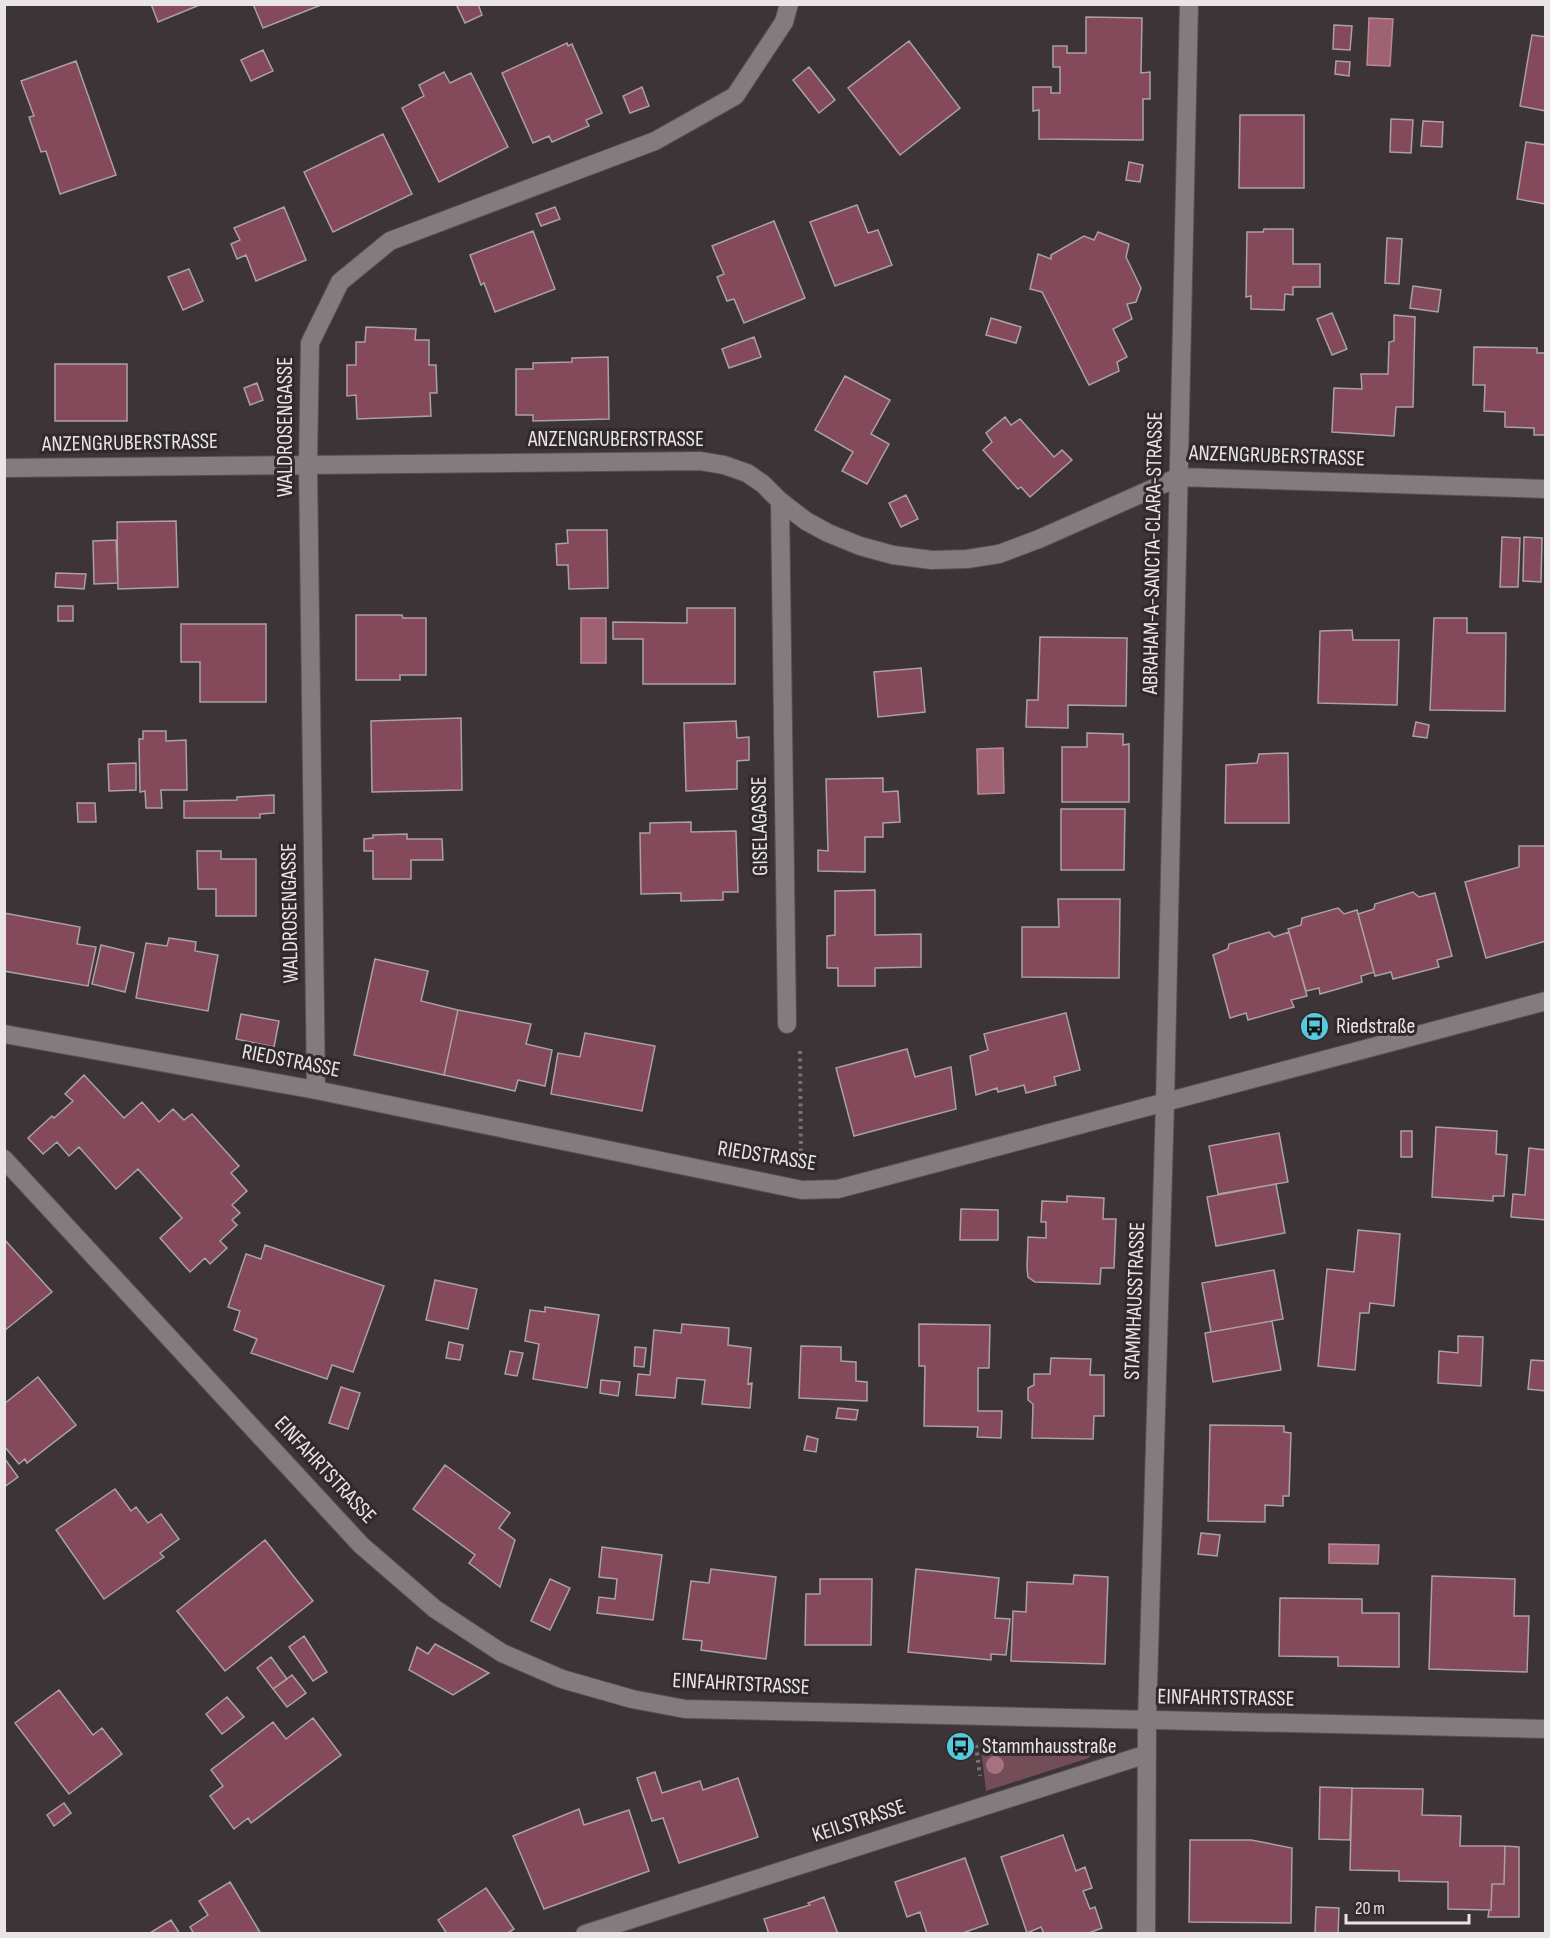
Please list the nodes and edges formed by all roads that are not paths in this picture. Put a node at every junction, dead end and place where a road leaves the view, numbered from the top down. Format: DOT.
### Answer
graph roads {
  1 [pos="789,4"];
  2 [pos="1189,4"];
  3 [pos="308,465"];
  4 [pos="4,468"];
  5 [pos="1179,477"];
  6 [pos="1545,489"];
  7 [pos="780,501"];
  8 [pos="1545,1001"];
  9 [pos="787,1024"];
  10 [pos="4,1034"];
  11 [pos="316,1090"];
  12 [pos="1165,1103"];
  13 [pos="4,1160"];
  14 [pos="1147,1720"];
  15 [pos="1545,1729"];
  16 [pos="1147,1754"];
  17 [pos="585,1934"];
  18 [pos="1146,1934"];
  1 -- 3 [label="street, WALDROSENGASSE"];
  2 -- 5 [label="street, ABRAHAM-A-SANCTA-CLARA-STRASSE"];
  3 -- 4 [label="street, ANZENGRUBERSTRASSE"];
  3 -- 7 [label="street, ANZENGRUBERSTRASSE"];
  3 -- 11 [label="street, WALDROSENGASSE"];
  5 -- 6 [label="street, ANZENGRUBERSTRASSE"];
  5 -- 7 [label="street, ANZENGRUBERSTRASSE"];
  5 -- 12 [label="street, ABRAHAM-A-SANCTA-CLARA-STRASSE"];
  7 -- 9 [label="street, GISELAGASSE"];
  8 -- 12 [label="street, RIEDSTRASSE"];
  10 -- 11 [label="street, RIEDSTRASSE"];
  11 -- 12 [label="street, RIEDSTRASSE"];
  12 -- 14 [label="street, STAMMHAUSSTRASSE"];
  13 -- 14 [label="street, EINFAHRTSTRASSE"];
  14 -- 15 [label="street, EINFAHRTSTRASSE"];
  14 -- 16 [label="street, STAMMHAUSSTRASSE"];
  16 -- 17 [label="street, KEILSTRASSE"];
  16 -- 18 [label="street, STAMMHAUSSTRASSE"];
}
